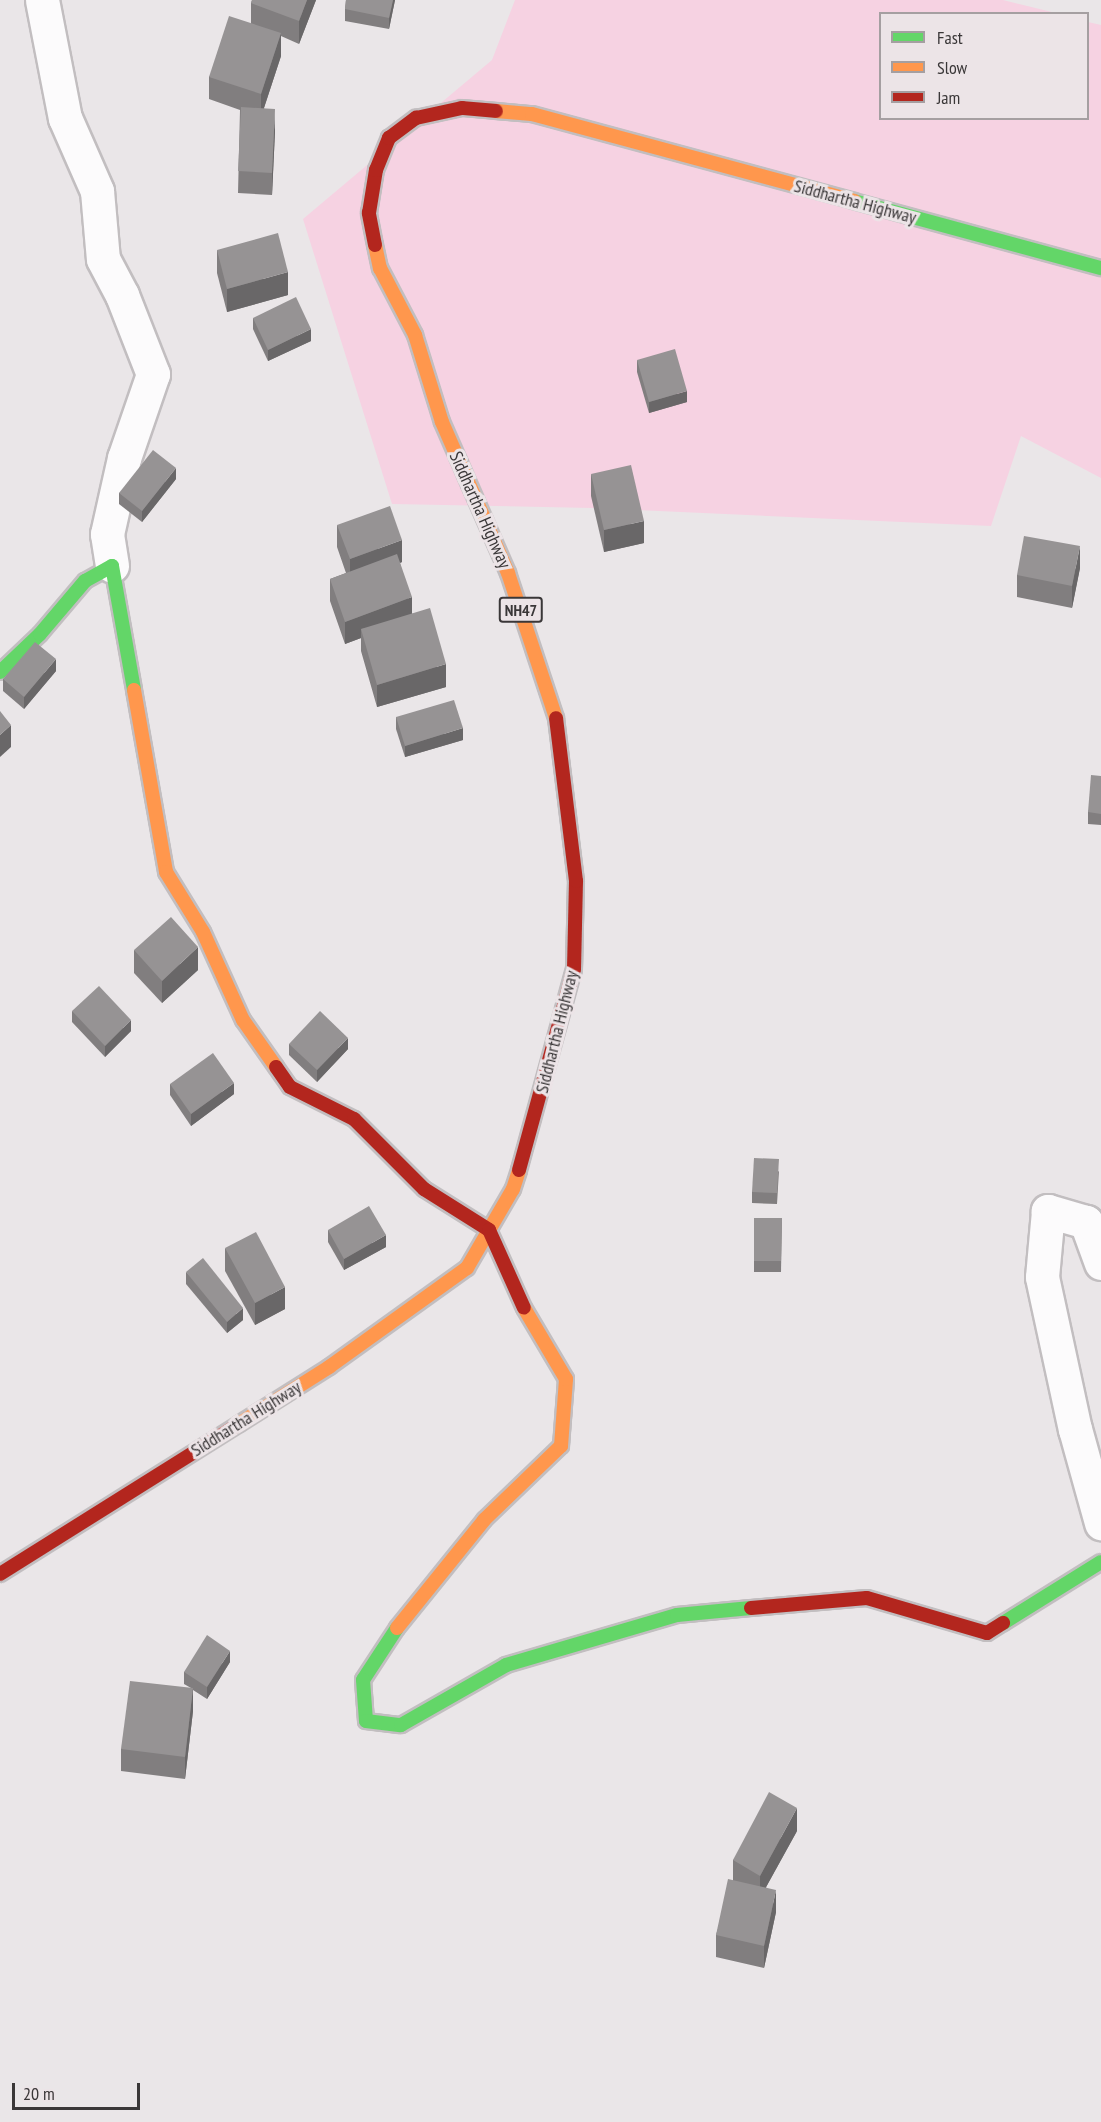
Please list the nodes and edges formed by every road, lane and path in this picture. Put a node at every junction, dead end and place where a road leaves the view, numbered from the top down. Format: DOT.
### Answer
graph roads {
  1 [pos="42,0"];
  2 [pos="1101,268"];
  3 [pos="112,566"];
  4 [pos="0,672"];
  5 [pos="489,1230"];
  6 [pos="1101,1263"];
  7 [pos="1101,1523"];
  8 [pos="1101,1562"];
  9 [pos="0,1574"];
  1 -- 3 [label="street"];
  2 -- 5 [label="main road, Siddhartha Highway / NH47"];
  3 -- 4 [label="main road"];
  3 -- 5 [label="main road"];
  5 -- 8 [label="main road"];
  5 -- 9 [label="main road, Siddhartha Highway / NH47"];
  6 -- 7 [label="street"];
}
